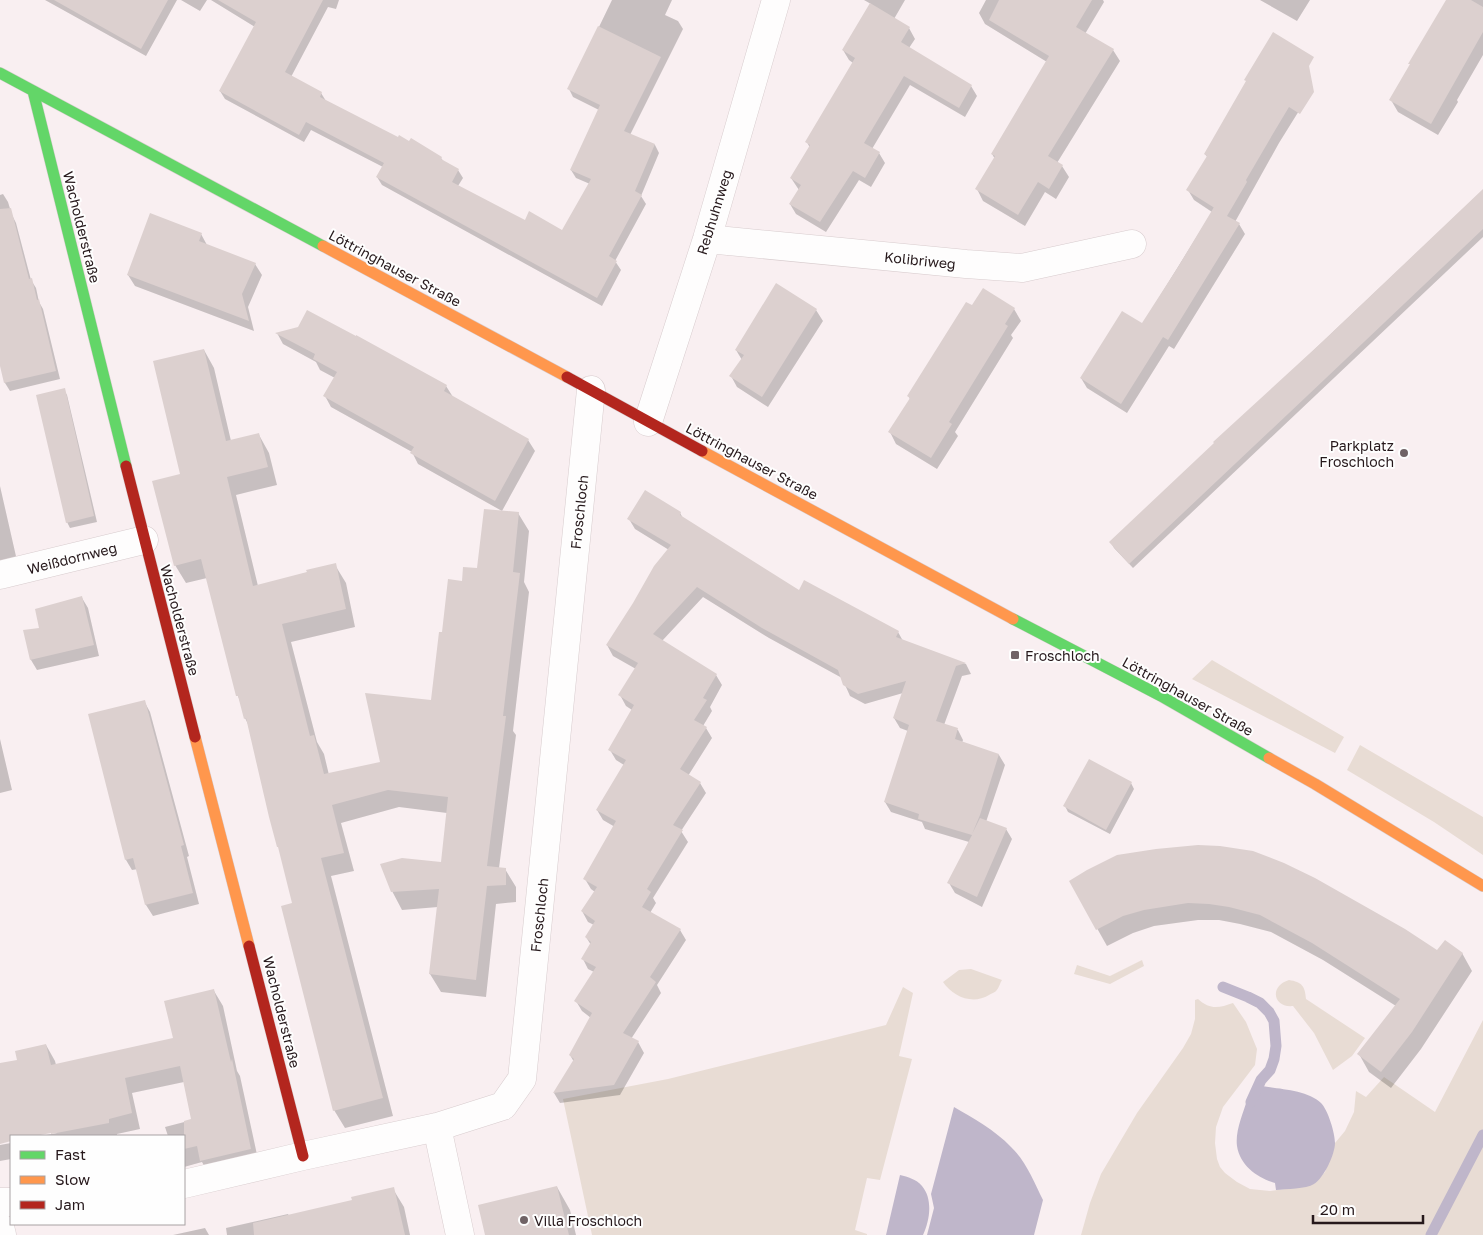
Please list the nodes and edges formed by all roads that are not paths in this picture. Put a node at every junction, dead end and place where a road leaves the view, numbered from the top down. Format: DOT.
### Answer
graph roads {
  1 [pos="776,0"];
  2 [pos="0,73"];
  3 [pos="33,91"];
  4 [pos="707,239"];
  5 [pos="1132,244"];
  6 [pos="591,390"];
  7 [pos="648,422"];
  8 [pos="144,540"];
  9 [pos="0,575"];
  10 [pos="1483,886"];
  11 [pos="437,1127"];
  12 [pos="303,1156"];
  13 [pos="185,1184"];
  14 [pos="0,1226"];
  15 [pos="2,1235"];
  16 [pos="460,1235"];
  1 -- 4 [label="street, Rebhuhnweg"];
  2 -- 3 [label="street, Löttringhauser Straße"];
  3 -- 6 [label="street, Löttringhauser Straße"];
  3 -- 8 [label="street, Wacholderstraße"];
  4 -- 5 [label="street, Kolibriweg"];
  4 -- 7 [label="street, Rebhuhnweg"];
  6 -- 7 [label="street, Löttringhauser Straße"];
  6 -- 11 [label="street, Froschloch"];
  7 -- 10 [label="street, Löttringhauser Straße"];
  8 -- 9 [label="street, Weißdornweg"];
  8 -- 12 [label="street, Wacholderstraße"];
  11 -- 12 [label="street, Froschloch"];
  11 -- 16 [label="street"];
  12 -- 13 [label="street, Froschloch"];
  14 -- 15 [label="street"];
}
